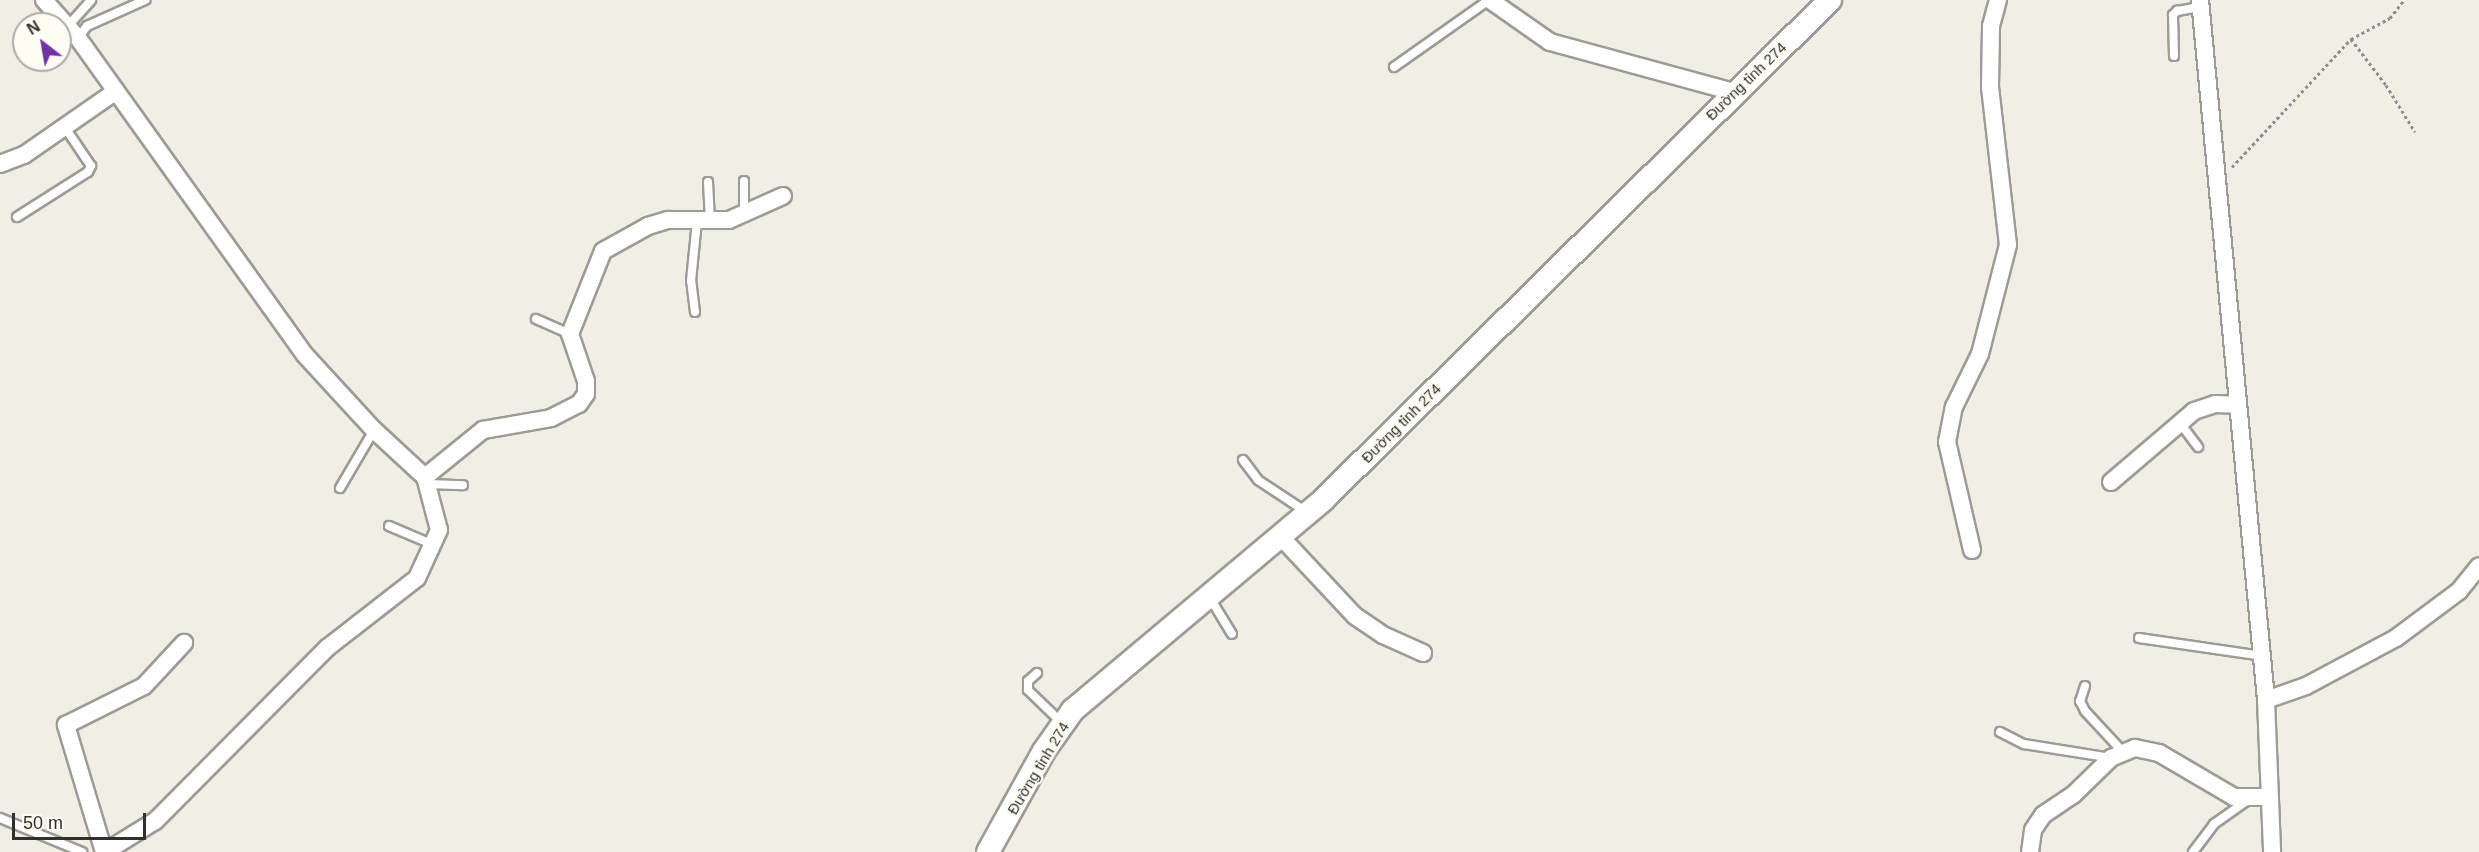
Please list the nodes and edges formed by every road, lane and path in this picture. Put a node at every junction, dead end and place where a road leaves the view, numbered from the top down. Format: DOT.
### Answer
graph roads {
  1 [pos="44,0"];
  2 [pos="91,0"];
  3 [pos="145,0"];
  4 [pos="1490,0"];
  5 [pos="1830,0"];
  6 [pos="1998,0"];
  7 [pos="2404,0"];
  8 [pos="2200,3"];
  9 [pos="54,12"];
  10 [pos="72,33"];
  11 [pos="2350,39"];
  12 [pos="2174,56"];
  13 [pos="1394,67"];
  14 [pos="116,91"];
  15 [pos="1734,92"];
  16 [pos="64,125"];
  17 [pos="2415,132"];
  18 [pos="0,164"];
  19 [pos="744,181"];
  20 [pos="708,182"];
  21 [pos="2217,184"];
  22 [pos="783,196"];
  23 [pos="744,214"];
  24 [pos="17,217"];
  25 [pos="704,222"];
  26 [pos="695,312"];
  27 [pos="536,319"];
  28 [pos="570,334"];
  29 [pos="2238,405"];
  30 [pos="2180,423"];
  31 [pos="374,430"];
  32 [pos="2198,447"];
  33 [pos="1243,460"];
  34 [pos="426,481"];
  35 [pos="2111,482"];
  36 [pos="463,485"];
  37 [pos="340,488"];
  38 [pos="1308,513"];
  39 [pos="389,526"];
  40 [pos="1281,537"];
  41 [pos="434,545"];
  42 [pos="1972,550"];
  43 [pos="2479,566"];
  44 [pos="1209,598"];
  45 [pos="1232,634"];
  46 [pos="2139,638"];
  47 [pos="184,643"];
  48 [pos="1423,653"];
  49 [pos="2262,656"];
  50 [pos="1037,673"];
  51 [pos="2085,686"];
  52 [pos="2266,700"];
  53 [pos="1063,724"];
  54 [pos="2001,732"];
  55 [pos="2117,755"];
  56 [pos="2269,797"];
  57 [pos="2251,798"];
  58 [pos="0,818"];
  59 [pos="82,852"];
  60 [pos="105,852"];
  61 [pos="988,852"];
  62 [pos="2030,852"];
  63 [pos="2193,852"];
  64 [pos="2272,852"];
  1 -- 9 [label="street"];
  2 -- 10 [label="lane"];
  3 -- 10 [label="lane"];
  4 -- 13 [label="lane"];
  4 -- 15 [label="street"];
  5 -- 15 [label="main road, Đường tỉnh 274"];
  6 -- 42 [label="street"];
  7 -- 11 [label="path"];
  8 -- 12 [label="lane"];
  8 -- 21 [label="street"];
  10 -- 14 [label="street"];
  11 -- 17 [label="path"];
  11 -- 21 [label="path"];
  14 -- 16 [label="street"];
  14 -- 31 [label="street"];
  15 -- 38 [label="main road, Đường tỉnh 274"];
  16 -- 18 [label="street"];
  16 -- 24 [label="lane"];
  19 -- 23 [label="lane"];
  20 -- 25 [label="lane"];
  21 -- 29 [label="street"];
  22 -- 23 [label="street"];
  23 -- 25 [label="street"];
  25 -- 26 [label="lane"];
  25 -- 28 [label="street"];
  27 -- 28 [label="lane"];
  28 -- 34 [label="street"];
  29 -- 30 [label="street"];
  29 -- 49 [label="street"];
  30 -- 32 [label="lane"];
  30 -- 35 [label="street"];
  31 -- 34 [label="street"];
  31 -- 37 [label="lane"];
  33 -- 38 [label="lane"];
  34 -- 36 [label="lane"];
  34 -- 41 [label="street"];
  38 -- 40 [label="main road, Đường tỉnh 274"];
  39 -- 41 [label="lane"];
  40 -- 44 [label="main road, Đường tỉnh 274"];
  40 -- 48 [label="street"];
  41 -- 60 [label="street"];
  43 -- 52 [label="street"];
  44 -- 45 [label="lane"];
  44 -- 53 [label="main road, Đường tỉnh 274"];
  46 -- 49 [label="lane"];
  47 -- 60 [label="street"];
  49 -- 52 [label="street"];
  50 -- 53 [label="lane"];
  51 -- 55 [label="lane"];
  52 -- 56 [label="street"];
  53 -- 61 [label="main road, Đường tỉnh 274"];
  54 -- 55 [label="lane"];
  55 -- 57 [label="street"];
  55 -- 62 [label="street"];
  56 -- 57 [label="street"];
  56 -- 64 [label="street"];
  57 -- 63 [label="lane"];
  58 -- 59 [label="lane"];
}
